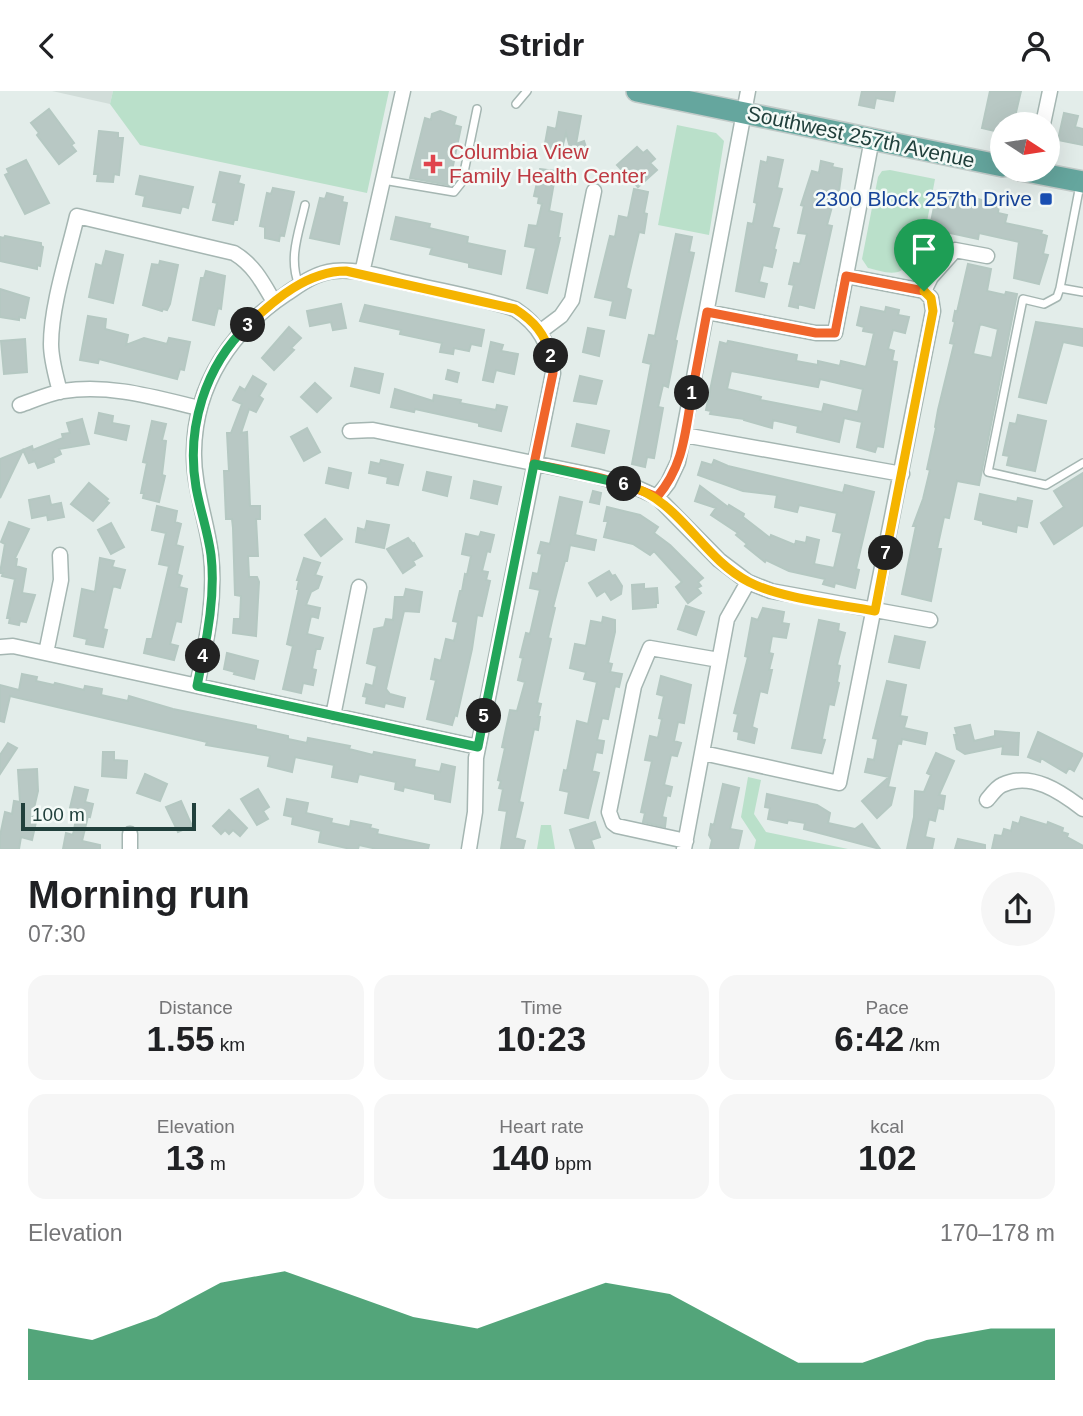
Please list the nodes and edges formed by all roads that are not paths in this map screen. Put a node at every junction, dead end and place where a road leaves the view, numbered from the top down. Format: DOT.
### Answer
graph roads {
  1 [pos="403,91"];
  2 [pos="515,91"];
  3 [pos="527,91"];
  4 [pos="637,91"];
  5 [pos="748,91"];
  6 [pos="1051,91"];
  7 [pos="477,109"];
  8 [pos="1046,112"];
  9 [pos="743,113"];
  10 [pos="872,139"];
  11 [pos="990,163"];
  12 [pos="1060,177"];
  13 [pos="383,180"];
  14 [pos="1082,182"];
  15 [pos="594,191"];
  16 [pos="305,205"];
  17 [pos="987,256"];
  18 [pos="362,273"];
  19 [pos="846,276"];
  20 [pos="299,285"];
  21 [pos="1060,288"];
  22 [pos="924,291"];
  23 [pos="1083,292"];
  24 [pos="274,302"];
  25 [pos="707,312"];
  26 [pos="541,331"];
  27 [pos="60,392"];
  28 [pos="20,405"];
  29 [pos="199,408"];
  30 [pos="349,431"];
  31 [pos="684,435"];
  32 [pos="1083,463"];
  33 [pos="534,464"];
  34 [pos="902,474"];
  35 [pos="657,497"];
  36 [pos="60,555"];
  37 [pos="748,582"];
  38 [pos="359,587"];
  39 [pos="875,611"];
  40 [pos="930,620"];
  41 [pos="0,647"];
  42 [pos="46,653"];
  43 [pos="719,660"];
  44 [pos="197,686"];
  45 [pos="334,716"];
  46 [pos="478,747"];
  47 [pos="703,753"];
  48 [pos="987,800"];
  49 [pos="1083,809"];
  50 [pos="130,834"];
  51 [pos="685,845"];
  52 [pos="130,849"];
  53 [pos="469,849"];
  1 -- 13 [label="street"];
  2 -- 3 [label="lane"];
  4 -- 9 [label="main road, Southwest 257th Avenue"];
  5 -- 9 [label="street"];
  6 -- 8 [label="street"];
  7 -- 13 [label="lane"];
  9 -- 10 [label="main road, Southwest 257th Avenue"];
  9 -- 25 [label="street"];
  10 -- 11 [label="main road, Southwest 257th Avenue"];
  10 -- 19 [label="street"];
  12 -- 14 [label="main road"];
  13 -- 18 [label="street"];
  14 -- 21 [label="lane"];
  15 -- 26 [label="street"];
  16 -- 20 [label="lane"];
  17 -- 22 [label="street"];
  18 -- 20 [label="street"];
  18 -- 26 [label="street"];
  19 -- 22 [label="street"];
  19 -- 25 [label="street"];
  20 -- 24 [label="street"];
  21 -- 23 [label="lane"];
  21 -- 32 [label="lane"];
  22 -- 34 [label="street"];
  24 -- 27 [label="street"];
  24 -- 29 [label="street"];
  25 -- 31 [label="street"];
  26 -- 33 [label="street"];
  27 -- 28 [label="street"];
  27 -- 29 [label="street"];
  29 -- 44 [label="street"];
  30 -- 33 [label="street"];
  31 -- 34 [label="street"];
  31 -- 35 [label="street"];
  33 -- 35 [label="street"];
  33 -- 46 [label="street"];
  34 -- 39 [label="street"];
  35 -- 37 [label="street"];
  36 -- 42 [label="street"];
  37 -- 39 [label="street"];
  37 -- 43 [label="street"];
  38 -- 45 [label="street"];
  39 -- 40 [label="street"];
  39 -- 47 [label="street"];
  41 -- 42 [label="street"];
  42 -- 44 [label="street"];
  43 -- 47 [label="street"];
  43 -- 51 [label="street"];
  44 -- 45 [label="street"];
  45 -- 46 [label="street"];
  46 -- 53 [label="street"];
  47 -- 51 [label="street"];
  48 -- 49 [label="street"];
  50 -- 52 [label="street"];
}
